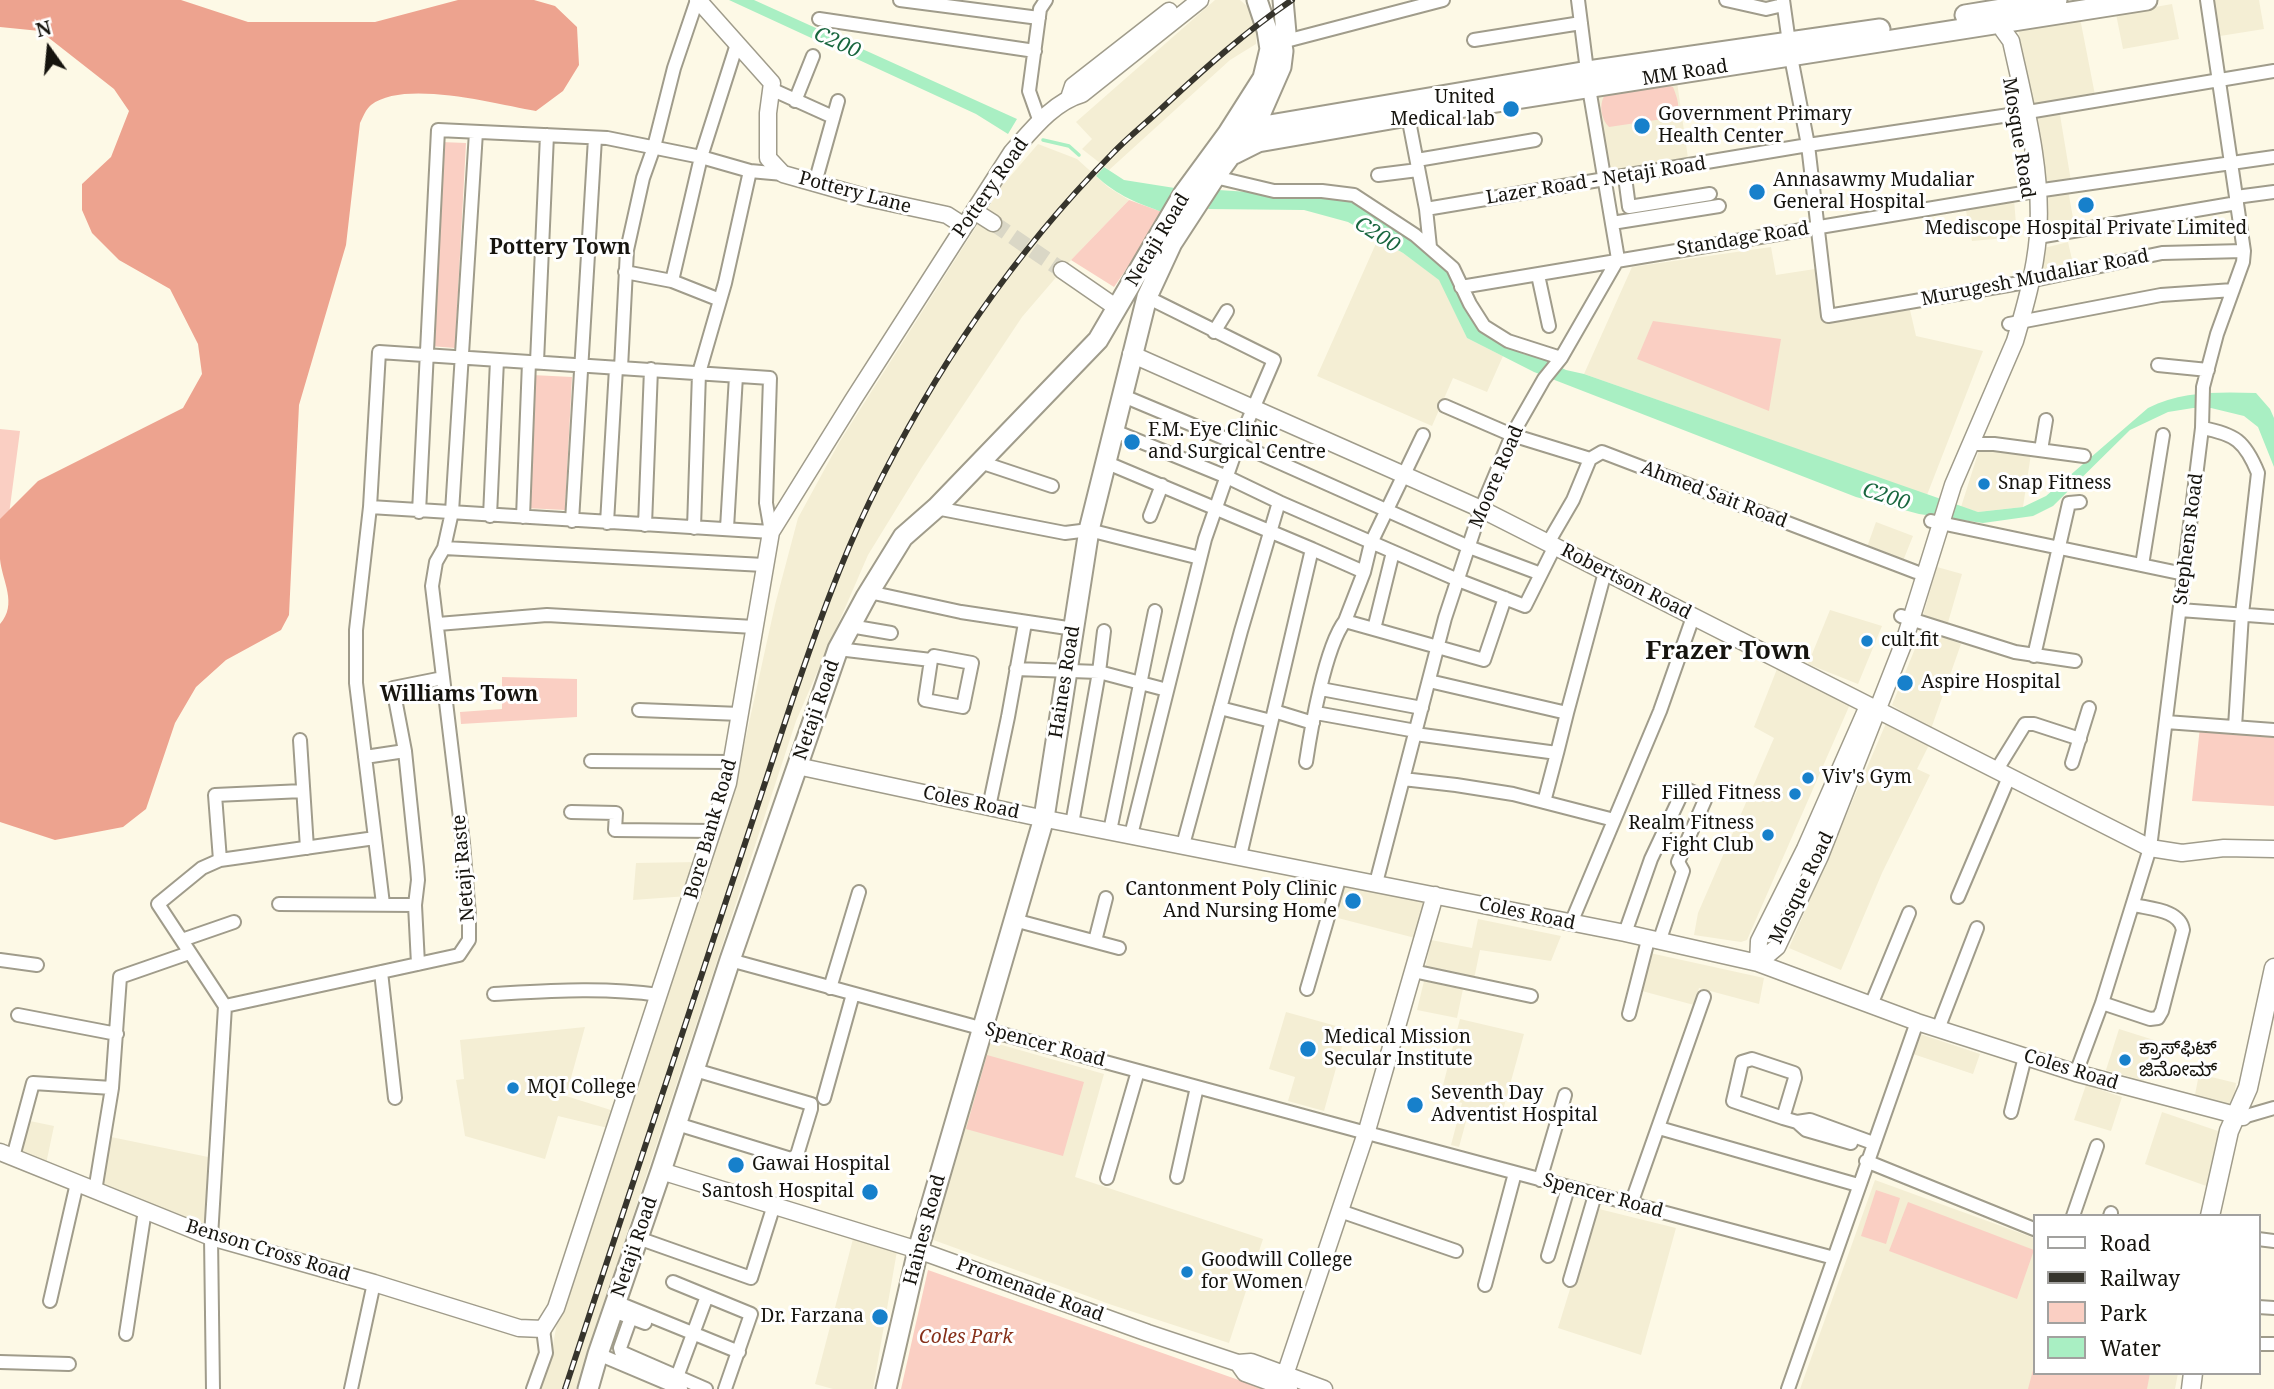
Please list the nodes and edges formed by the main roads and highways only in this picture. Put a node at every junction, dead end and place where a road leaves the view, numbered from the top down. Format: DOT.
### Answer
graph roads {
  1 [pos="1257,0"];
  2 [pos="1269,0"];
  3 [pos="1283,0"];
  4 [pos="2057,0"];
  5 [pos="2147,0"];
  6 [pos="2000,15"];
  7 [pos="1282,42"];
  8 [pos="1589,79"];
  9 [pos="1249,128"];
  10 [pos="1228,133"];
  11 [pos="1227,159"];
  12 [pos="1191,199"];
  13 [pos="1098,340"];
  14 [pos="1131,354"];
  15 [pos="2274,970"];
  16 [pos="2270,1016"];
  17 [pos="2238,1116"];
  18 [pos="2210,1214"];
  19 [pos="2219,1214"];
  20 [pos="588,1389"];
  21 [pos="886,1389"];
  1 -- 10 [label="main road"];
  2 -- 7 [label="main road, Haines Road"];
  3 -- 7 [label="main road"];
  4 -- 6 [label="main road, MM Road"];
  5 -- 6 [label="main road, MM Road"];
  6 -- 8 [label="main road, MM Road"];
  7 -- 9 [label="main road, Haines Road"];
  8 -- 9 [label="main road, MM Road"];
  8 -- 11 [label="main road, MM Road"];
  9 -- 10 [label="main road, MM Road"];
  9 -- 11 [label="main road, Haines Road"];
  10 -- 12 [label="main road, Netaji Road"];
  11 -- 12 [label="main road, Haines Road"];
  12 -- 13 [label="main road, Netaji Road"];
  12 -- 14 [label="main road, Haines Road"];
  13 -- 14 [label="main road"];
  13 -- 20 [label="main road, Netaji Road"];
  14 -- 21 [label="main road, Haines Road"];
  15 -- 16 [label="main road"];
  16 -- 17 [label="main road"];
  17 -- 18 [label="main road"];
  17 -- 19 [label="main road"];
}
